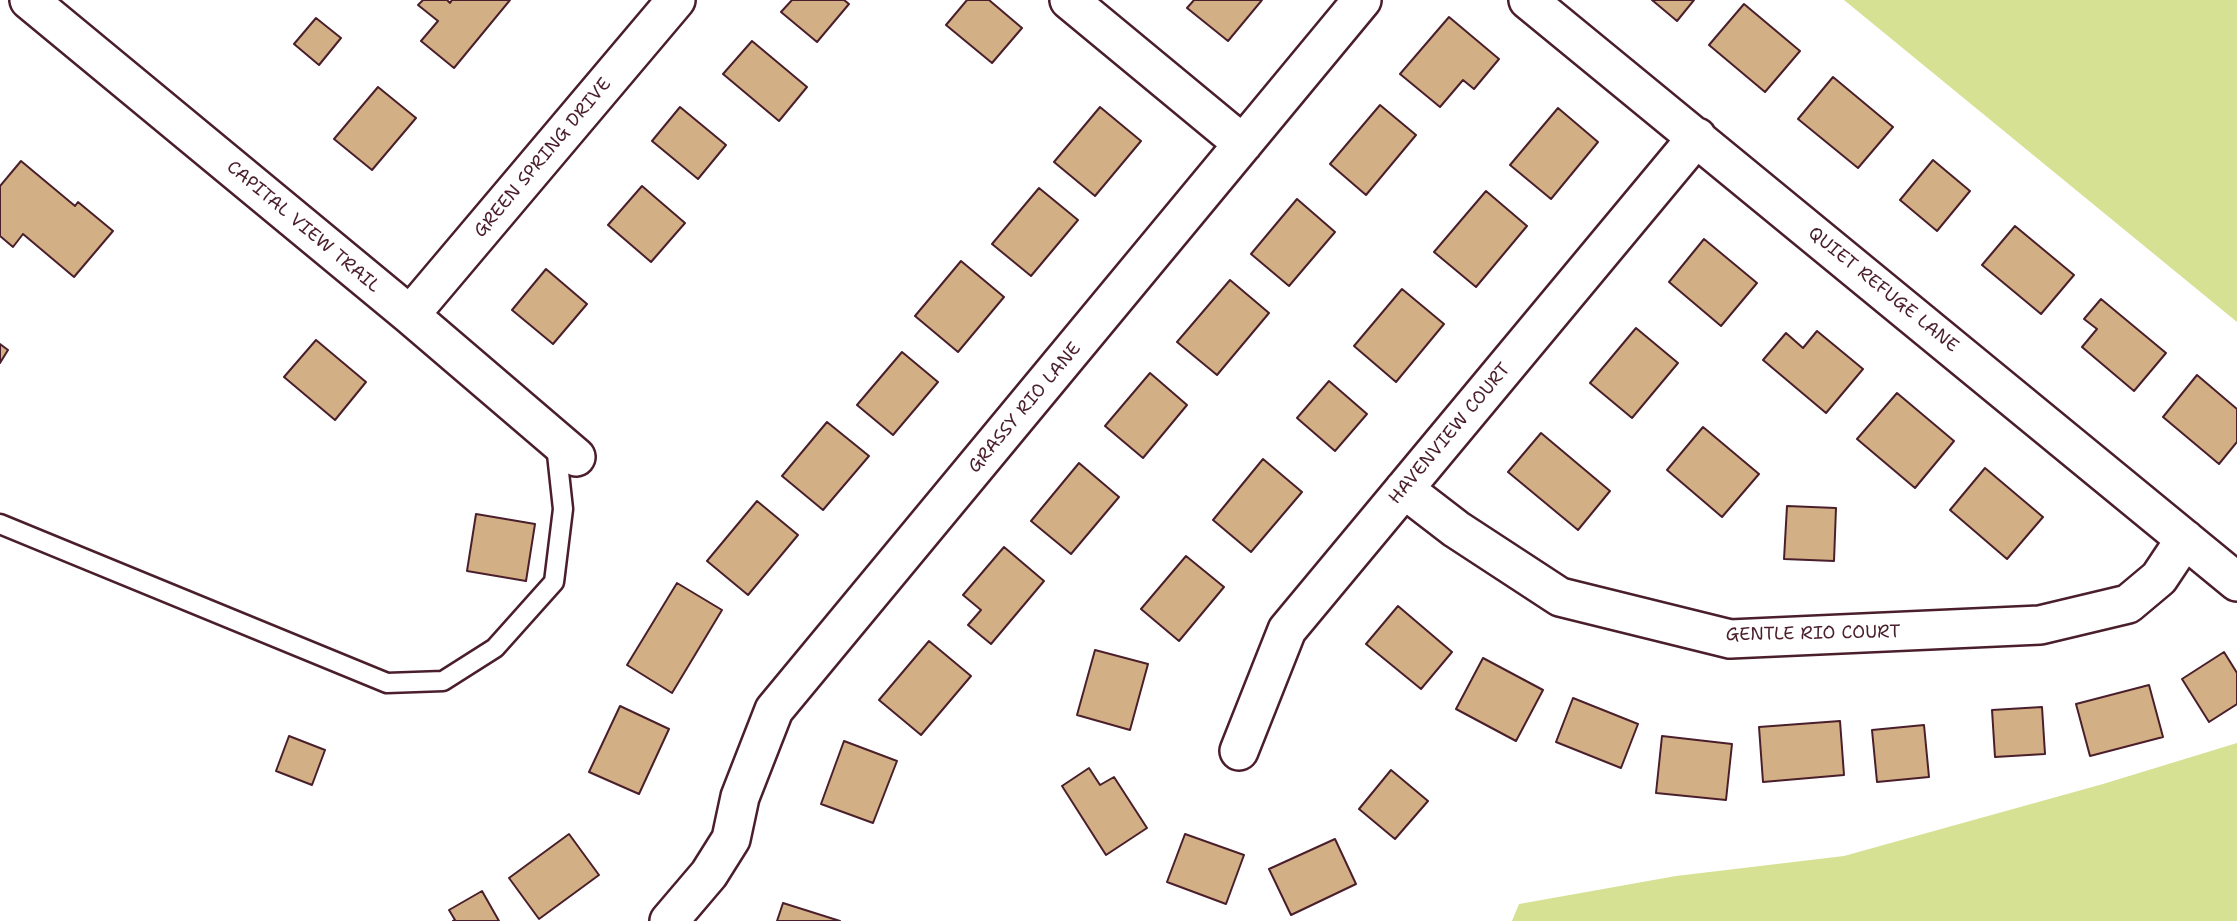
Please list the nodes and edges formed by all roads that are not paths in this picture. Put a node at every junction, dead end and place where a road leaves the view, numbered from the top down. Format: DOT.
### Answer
graph roads {
  1 [pos="29,0"];
  2 [pos="676,0"];
  3 [pos="1069,0"];
  4 [pos="1362,0"];
  5 [pos="1528,0"];
  6 [pos="1697,137"];
  7 [pos="1242,144"];
  8 [pos="410,316"];
  9 [pos="565,448"];
  10 [pos="1404,489"];
  11 [pos="0,524"];
  12 [pos="2185,539"];
  13 [pos="2237,582"];
  14 [pos="1239,751"];
  15 [pos="669,921"];
  1 -- 8 [label="street, CAPITAL VIEW TRAIL"];
  2 -- 8 [label="street, GREEN SPRING DRIVE"];
  3 -- 7 [label="street"];
  4 -- 7 [label="street, GRASSY RIO LANE"];
  5 -- 6 [label="street, QUIET REFUGE LANE"];
  6 -- 10 [label="street, HAVENVIEW COURT"];
  6 -- 12 [label="street, QUIET REFUGE LANE"];
  7 -- 15 [label="street, GRASSY RIO LANE"];
  8 -- 9 [label="street, CAPITAL VIEW TRAIL"];
  9 -- 11 [label="lane"];
  10 -- 12 [label="street, GENTLE RIO COURT"];
  10 -- 14 [label="street, HAVENVIEW COURT"];
  12 -- 13 [label="street, QUIET REFUGE LANE"];
}
